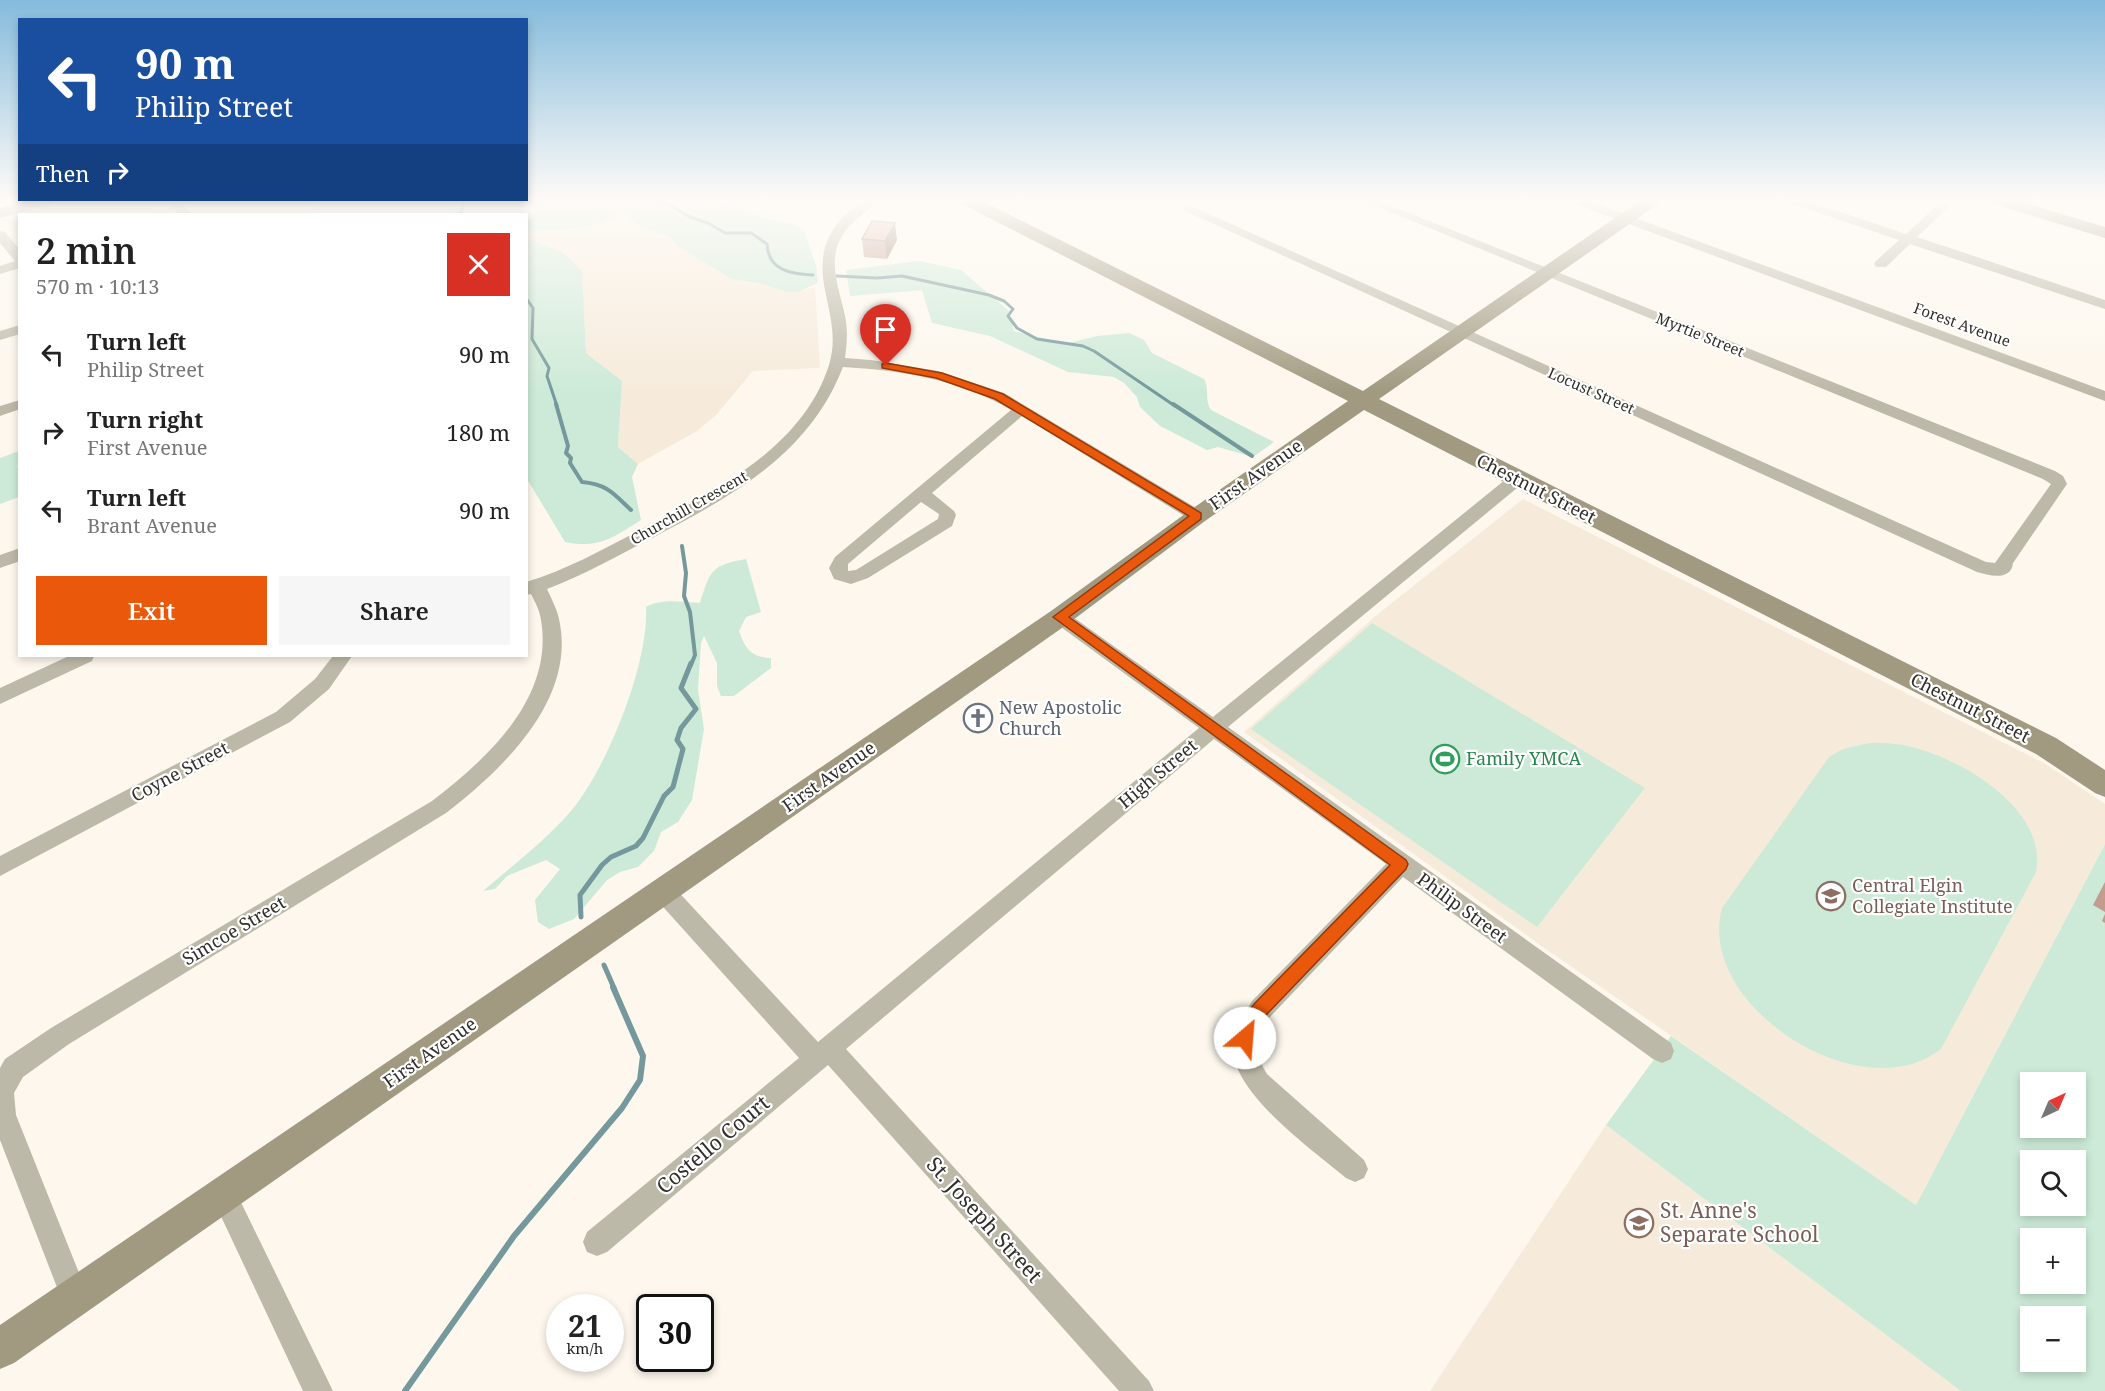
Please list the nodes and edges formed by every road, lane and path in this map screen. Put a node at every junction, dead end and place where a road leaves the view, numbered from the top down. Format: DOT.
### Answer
graph roads {
  1 [pos="827,263"];
  2 [pos="1093,263"];
  3 [pos="1307,263"];
  4 [pos="1521,263"];
  5 [pos="1561,263"];
  6 [pos="1747,263"];
  7 [pos="1981,263"];
  8 [pos="18,265"];
  9 [pos="0,270"];
  10 [pos="1546,273"];
  11 [pos="2105,305"];
  12 [pos="18,330"];
  13 [pos="1462,333"];
  14 [pos="0,336"];
  15 [pos="838,362"];
  16 [pos="2105,396"];
  17 [pos="1364,400"];
  18 [pos="18,405"];
  19 [pos="1022,408"];
  20 [pos="0,411"];
  21 [pos="1517,479"];
  22 [pos="920,493"];
  23 [pos="1197,516"];
  24 [pos="18,555"];
  25 [pos="0,562"];
  26 [pos="1995,570"];
  27 [pos="532,588"];
  28 [pos="1060,617"];
  29 [pos="83,657"];
  30 [pos="341,657"];
  31 [pos="0,698"];
  32 [pos="1214,728"];
  33 [pos="2105,785"];
  34 [pos="1401,864"];
  35 [pos="0,867"];
  36 [pos="664,892"];
  37 [pos="1662,1051"];
  38 [pos="823,1054"];
  39 [pos="1355,1169"];
  40 [pos="224,1195"];
  41 [pos="597,1242"];
  42 [pos="75,1298"];
  43 [pos="0,1349"];
  44 [pos="318,1391"];
  45 [pos="1139,1391"];
  1 -- 15 [label="street, Churchill Crescent"];
  2 -- 17 [label="main road, Chestnut Street"];
  3 -- 13 [label="street, Locust Street"];
  4 -- 10 [label="street, Myrtie Street"];
  5 -- 10 [label="main road, First Avenue"];
  6 -- 16 [label="street, Forest Avenue"];
  7 -- 11 [label="street"];
  8 -- 9 [label="street"];
  10 -- 13 [label="main road, First Avenue"];
  10 -- 26 [label="street, Myrtie Street"];
  12 -- 14 [label="street"];
  13 -- 17 [label="main road, First Avenue"];
  13 -- 26 [label="street, Locust Street"];
  15 -- 19 [label="street"];
  15 -- 27 [label="street, Churchill Crescent"];
  17 -- 21 [label="main road, Chestnut Street"];
  17 -- 23 [label="main road, First Avenue"];
  18 -- 20 [label="street"];
  19 -- 22 [label="street"];
  19 -- 23 [label="street"];
  21 -- 32 [label="street, High Street"];
  21 -- 33 [label="main road, Chestnut Street"];
  22 -- 22 [label="street"];
  23 -- 28 [label="main road, First Avenue"];
  24 -- 25 [label="street"];
  27 -- 42 [label="street, Simcoe Street"];
  28 -- 32 [label="street, Philip Street"];
  28 -- 36 [label="main road, First Avenue"];
  29 -- 31 [label="street"];
  30 -- 35 [label="street, Coyne Street"];
  32 -- 34 [label="street, Philip Street"];
  32 -- 38 [label="street, High Street"];
  34 -- 37 [label="street, Philip Street"];
  34 -- 39 [label="street"];
  36 -- 38 [label="street, St. Joseph Street"];
  36 -- 40 [label="main road, First Avenue"];
  38 -- 41 [label="street, Costello Court"];
  38 -- 45 [label="street, St. Joseph Street"];
  40 -- 42 [label="main road, First Avenue"];
  40 -- 44 [label="street"];
  42 -- 43 [label="main road, First Avenue"];
}
